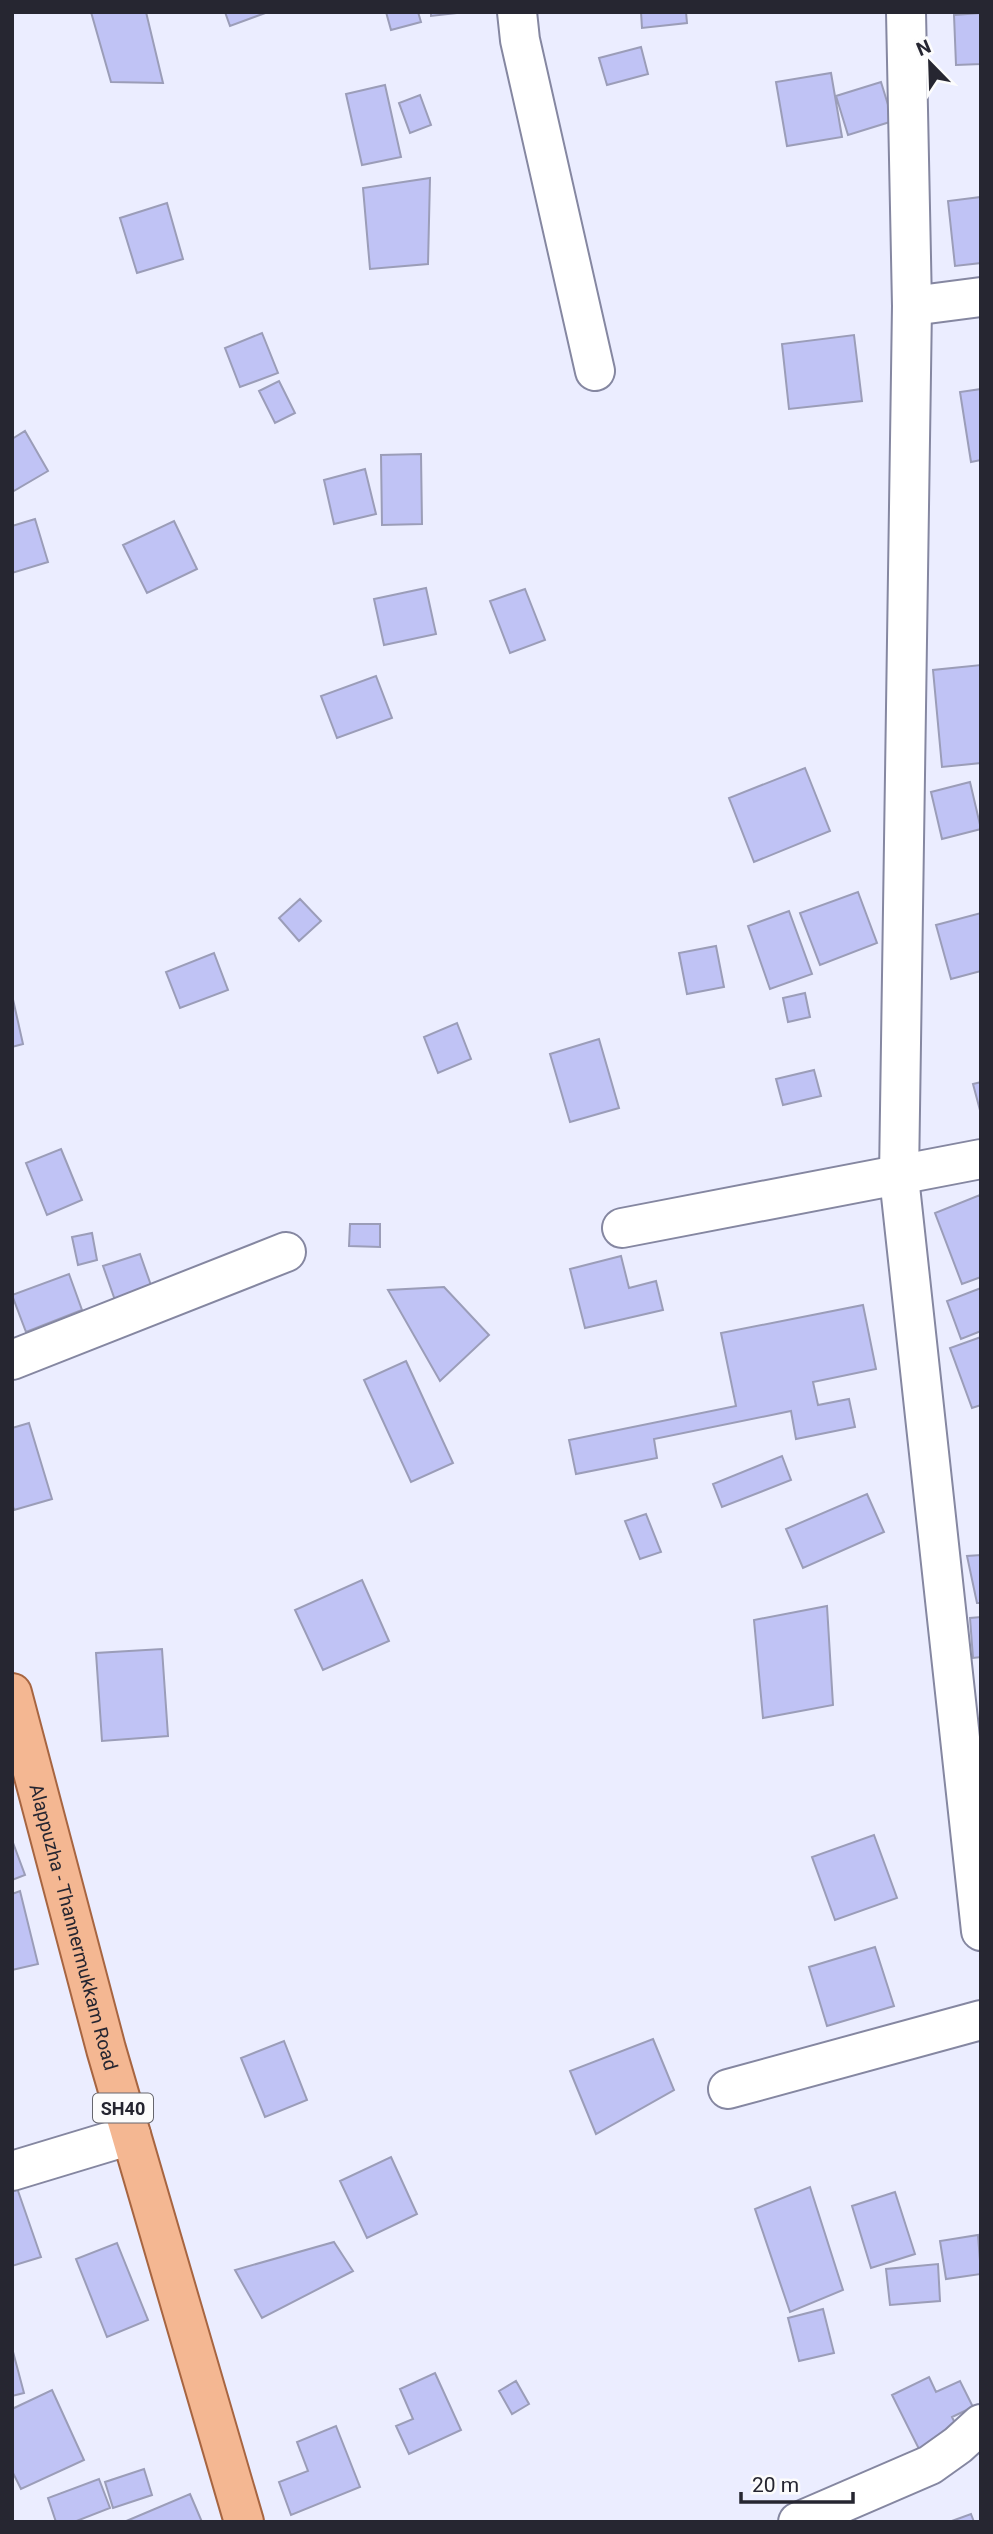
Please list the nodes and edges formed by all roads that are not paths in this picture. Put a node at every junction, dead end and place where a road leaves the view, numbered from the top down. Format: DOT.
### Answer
graph roads {
  1 [pos="517,12"];
  2 [pos="906,12"];
  3 [pos="981,297"];
  4 [pos="912,306"];
  5 [pos="595,371"];
  6 [pos="981,1160"];
  7 [pos="899,1177"];
  8 [pos="622,1228"];
  9 [pos="286,1252"];
  10 [pos="12,1360"];
  11 [pos="12,1693"];
  12 [pos="981,1931"];
  13 [pos="981,2020"];
  14 [pos="728,2089"];
  15 [pos="131,2135"];
  16 [pos="12,2171"];
  17 [pos="981,2424"];
  18 [pos="244,2522"];
  19 [pos="799,2522"];
  1 -- 5 [label="main road"];
  2 -- 4 [label="main road"];
  3 -- 4 [label="main road"];
  4 -- 7 [label="main road"];
  6 -- 7 [label="main road"];
  7 -- 8 [label="main road"];
  7 -- 12 [label="main road"];
  9 -- 10 [label="main road"];
  11 -- 15 [label="main road, Alappuzha - Thannermukkam Road / SH40"];
  13 -- 14 [label="main road"];
  15 -- 16 [label="main road"];
  15 -- 18 [label="main road, Alappuzha - Thannermukkam Road / SH40"];
  17 -- 19 [label="main road"];
}
